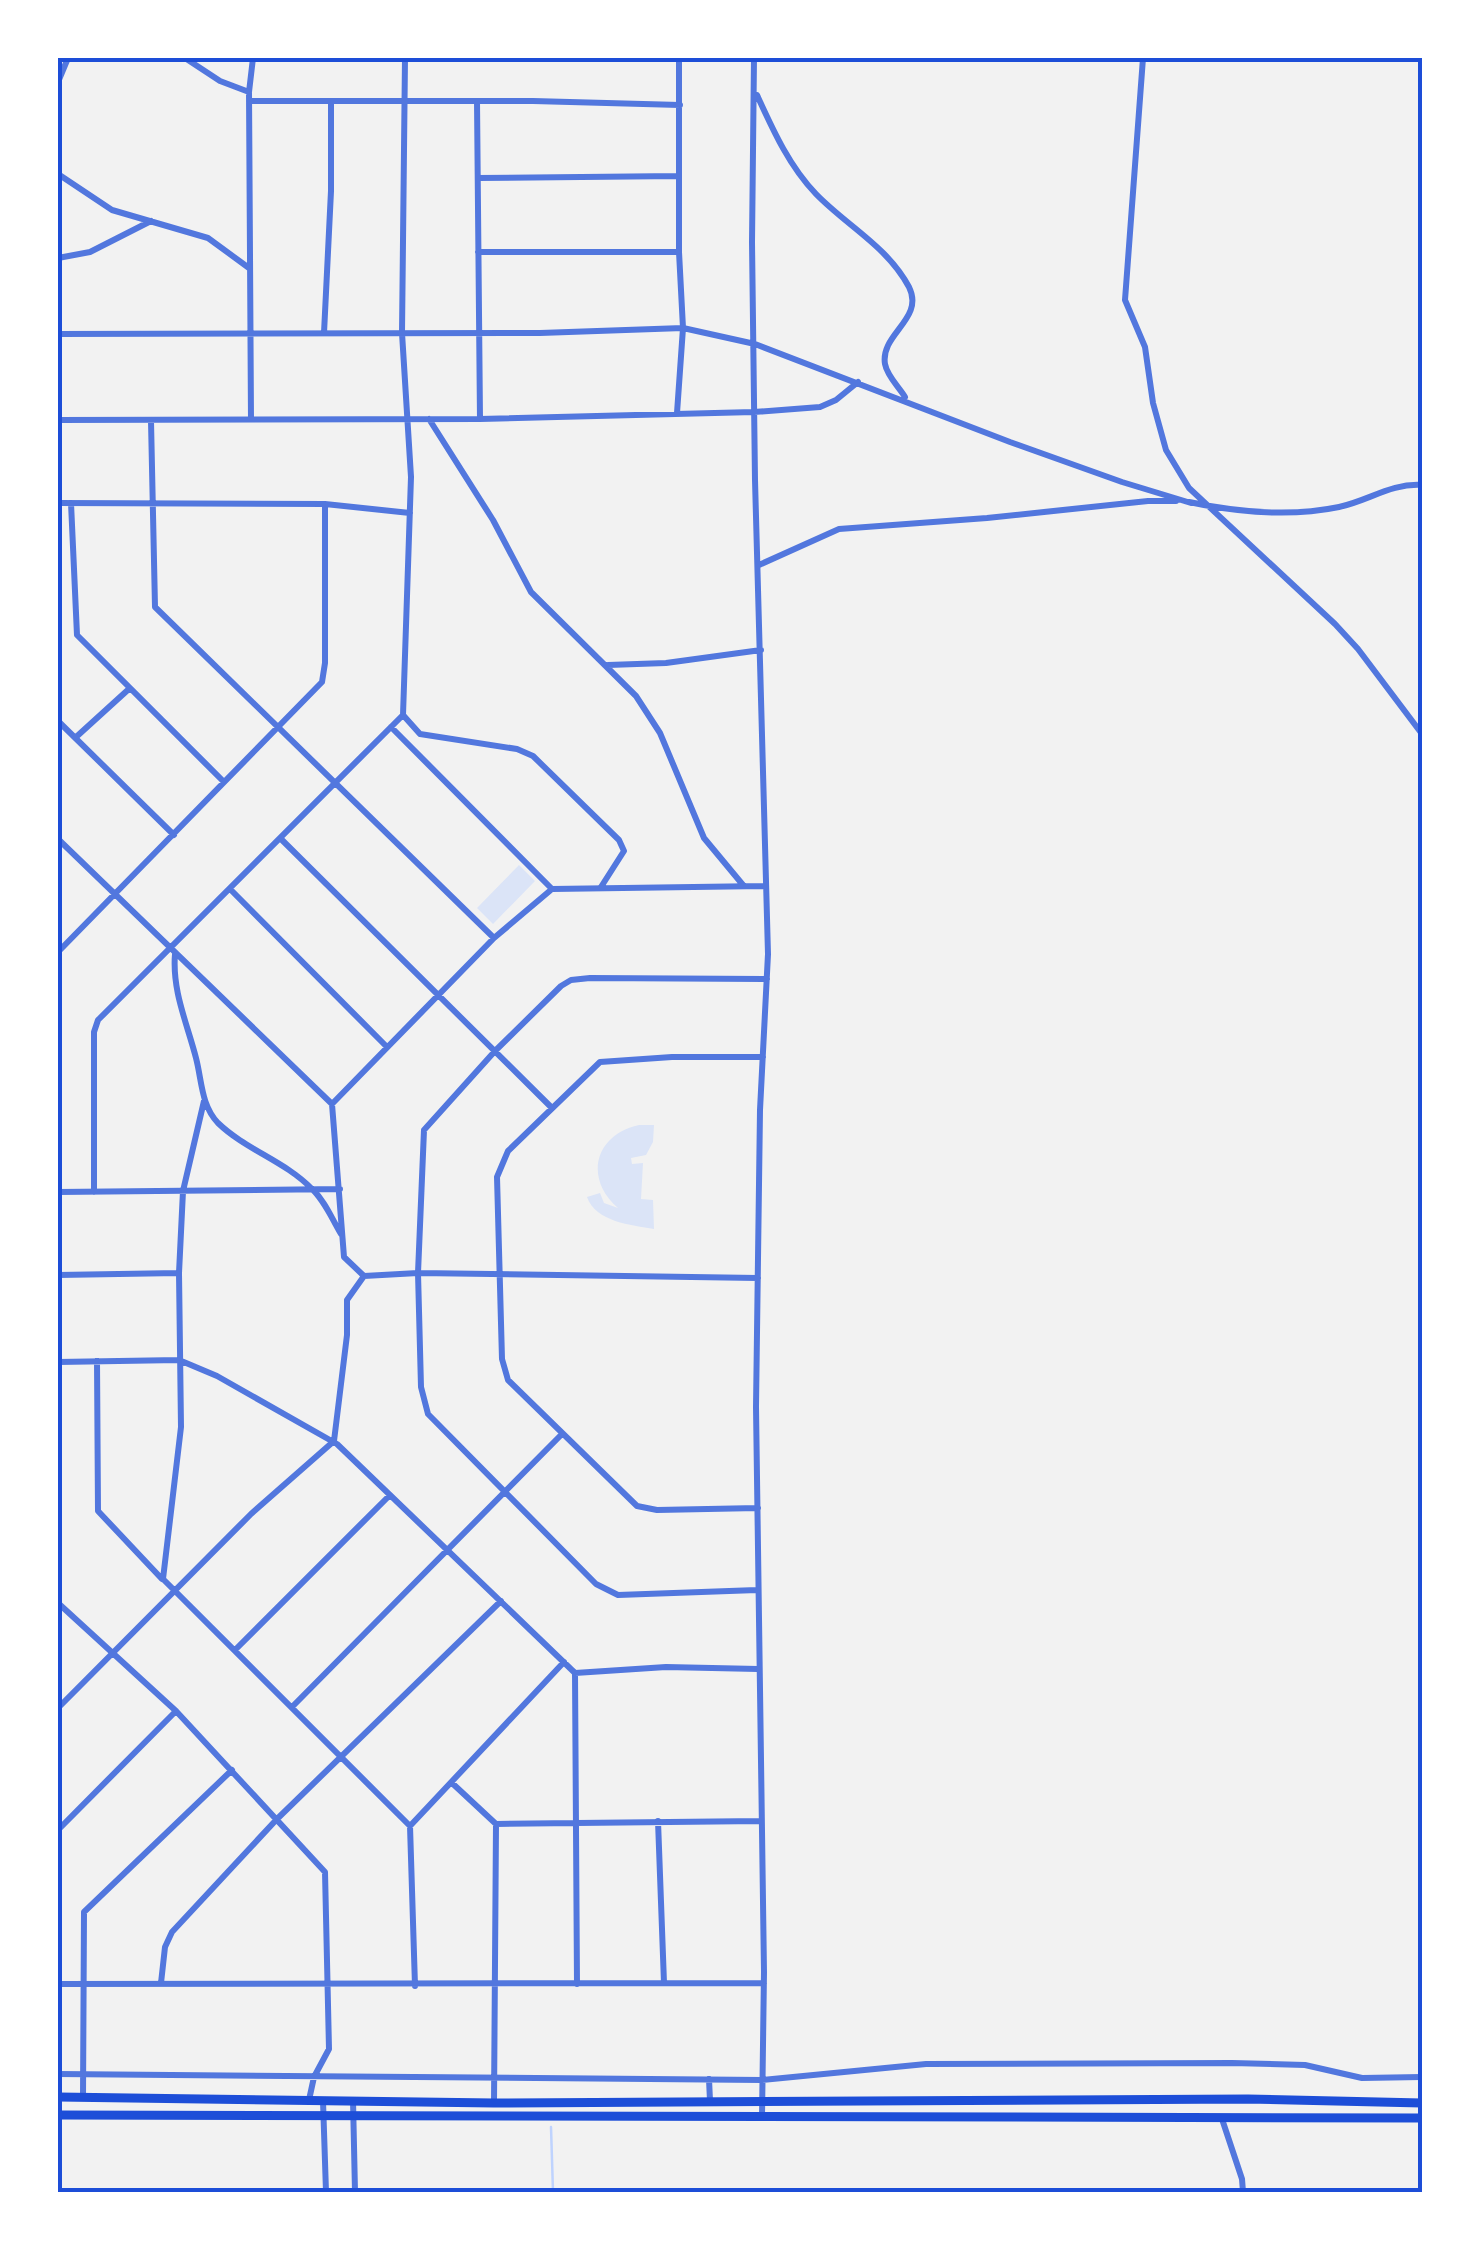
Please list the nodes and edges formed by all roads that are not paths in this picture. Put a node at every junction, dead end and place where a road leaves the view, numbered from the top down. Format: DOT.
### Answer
graph roads {
  1 [pos="68,58"];
  2 [pos="185,58"];
  3 [pos="252,58"];
  4 [pos="405,58"];
  5 [pos="680,58"];
  6 [pos="754,58"];
  7 [pos="1143,58"];
  8 [pos="58,82"];
  9 [pos="754,89"];
  10 [pos="249,97"];
  11 [pos="331,101"];
  12 [pos="404,101"];
  13 [pos="477,101"];
  14 [pos="680,104"];
  15 [pos="58,174"];
  16 [pos="678,176"];
  17 [pos="478,178"];
  18 [pos="151,221"];
  19 [pos="478,252"];
  20 [pos="679,252"];
  21 [pos="58,258"];
  22 [pos="250,269"];
  23 [pos="683,328"];
  24 [pos="248,333"];
  25 [pos="324,333"];
  26 [pos="402,333"];
  27 [pos="477,333"];
  28 [pos="58,334"];
  29 [pos="755,344"];
  30 [pos="858,382"];
  31 [pos="907,400"];
  32 [pos="677,412"];
  33 [pos="754,412"];
  34 [pos="429,418"];
  35 [pos="251,419"];
  36 [pos="407,419"];
  37 [pos="480,419"];
  38 [pos="58,420"];
  39 [pos="151,421"];
  40 [pos="1422,485"];
  41 [pos="58,503"];
  42 [pos="71,503"];
  43 [pos="151,503"];
  44 [pos="1191,503"];
  45 [pos="325,504"];
  46 [pos="1214,508"];
  47 [pos="410,513"];
  48 [pos="759,565"];
  49 [pos="760,650"];
  50 [pos="606,665"];
  51 [pos="130,688"];
  52 [pos="403,715"];
  53 [pos="58,721"];
  54 [pos="391,727"];
  55 [pos="280,728"];
  56 [pos="1422,734"];
  57 [pos="75,738"];
  58 [pos="224,782"];
  59 [pos="334,784"];
  60 [pos="174,835"];
  61 [pos="58,839"];
  62 [pos="281,839"];
  63 [pos="744,886"];
  64 [pos="765,886"];
  65 [pos="601,887"];
  66 [pos="230,889"];
  67 [pos="552,889"];
  68 [pos="113,893"];
  69 [pos="494,938"];
  70 [pos="172,951"];
  71 [pos="58,952"];
  72 [pos="767,979"];
  73 [pos="438,994"];
  74 [pos="386,1046"];
  75 [pos="494,1051"];
  76 [pos="763,1058"];
  77 [pos="204,1101"];
  78 [pos="332,1104"];
  79 [pos="551,1106"];
  80 [pos="312,1188"];
  81 [pos="340,1188"];
  82 [pos="184,1191"];
  83 [pos="58,1192"];
  84 [pos="94,1192"];
  85 [pos="342,1235"];
  86 [pos="418,1272"];
  87 [pos="500,1273"];
  88 [pos="179,1274"];
  89 [pos="58,1275"];
  90 [pos="364,1276"];
  91 [pos="758,1278"];
  92 [pos="180,1360"];
  93 [pos="96,1361"];
  94 [pos="58,1362"];
  95 [pos="561,1435"];
  96 [pos="334,1441"];
  97 [pos="506,1491"];
  98 [pos="390,1495"];
  99 [pos="758,1508"];
  100 [pos="447,1549"];
  101 [pos="162,1579"];
  102 [pos="757,1590"];
  103 [pos="175,1591"];
  104 [pos="501,1601"];
  105 [pos="58,1603"];
  106 [pos="235,1650"];
  107 [pos="112,1652"];
  108 [pos="564,1662"];
  109 [pos="758,1669"];
  110 [pos="576,1673"];
  111 [pos="292,1707"];
  112 [pos="58,1708"];
  113 [pos="176,1711"];
  114 [pos="342,1758"];
  115 [pos="232,1770"];
  116 [pos="452,1783"];
  117 [pos="277,1819"];
  118 [pos="658,1820"];
  119 [pos="761,1821"];
  120 [pos="578,1822"];
  121 [pos="496,1824"];
  122 [pos="410,1826"];
  123 [pos="58,1829"];
  124 [pos="664,1982"];
  125 [pos="160,1983"];
  126 [pos="764,1983"];
  127 [pos="58,1984"];
  128 [pos="84,1984"];
  129 [pos="328,1984"];
  130 [pos="577,1984"];
  131 [pos="497,1985"];
  132 [pos="416,1986"];
  133 [pos="58,2074"];
  134 [pos="83,2075"];
  135 [pos="314,2076"];
  136 [pos="495,2077"];
  137 [pos="1422,2077"];
  138 [pos="709,2079"];
  139 [pos="762,2080"];
  140 [pos="58,2098"];
  141 [pos="83,2098"];
  142 [pos="308,2100"];
  143 [pos="323,2100"];
  144 [pos="353,2100"];
  145 [pos="710,2101"];
  146 [pos="762,2102"];
  147 [pos="494,2103"];
  148 [pos="1422,2103"];
  149 [pos="58,2115"];
  150 [pos="353,2116"];
  151 [pos="324,2117"];
  152 [pos="762,2117"];
  153 [pos="1422,2118"];
  154 [pos="1222,2119"];
  155 [pos="326,2192"];
  156 [pos="355,2192"];
  157 [pos="1243,2192"];
  1 -- 8 [label="street"];
  2 -- 10 [label="street"];
  3 -- 10 [label="street"];
  4 -- 12 [label="street"];
  5 -- 14 [label="street"];
  6 -- 9 [label="street"];
  7 -- 46 [label="street"];
  9 -- 29 [label="street"];
  9 -- 31 [label="street"];
  10 -- 11 [label="street"];
  10 -- 22 [label="street"];
  11 -- 12 [label="street"];
  11 -- 25 [label="street"];
  12 -- 13 [label="street"];
  12 -- 26 [label="street"];
  13 -- 14 [label="street"];
  13 -- 17 [label="street"];
  14 -- 16 [label="street"];
  15 -- 18 [label="street"];
  16 -- 17 [label="street"];
  16 -- 20 [label="street"];
  17 -- 19 [label="street"];
  18 -- 21 [label="street"];
  18 -- 22 [label="street"];
  19 -- 20 [label="street"];
  19 -- 27 [label="street"];
  20 -- 23 [label="street"];
  22 -- 24 [label="street"];
  23 -- 27 [label="street"];
  23 -- 29 [label="street"];
  23 -- 32 [label="street"];
  24 -- 25 [label="street"];
  24 -- 28 [label="street"];
  24 -- 35 [label="street"];
  25 -- 26 [label="street"];
  26 -- 27 [label="street"];
  26 -- 36 [label="street"];
  27 -- 37 [label="street"];
  29 -- 30 [label="street"];
  29 -- 33 [label="street"];
  30 -- 31 [label="street"];
  30 -- 33 [label="street"];
  31 -- 44 [label="street"];
  32 -- 33 [label="street"];
  32 -- 37 [label="street"];
  33 -- 48 [label="street"];
  34 -- 36 [label="street"];
  34 -- 37 [label="street"];
  34 -- 50 [label="street"];
  35 -- 36 [label="street"];
  35 -- 39 [label="street"];
  36 -- 47 [label="street"];
  38 -- 39 [label="street"];
  39 -- 43 [label="street"];
  40 -- 46 [label="street"];
  41 -- 42 [label="street"];
  42 -- 43 [label="street"];
  42 -- 51 [label="street"];
  43 -- 45 [label="street"];
  43 -- 55 [label="street"];
  44 -- 46 [label="street"];
  44 -- 48 [label="street"];
  45 -- 47 [label="street"];
  45 -- 55 [label="street"];
  46 -- 56 [label="street"];
  47 -- 52 [label="street"];
  48 -- 49 [label="street"];
  49 -- 50 [label="street"];
  49 -- 64 [label="street"];
  50 -- 63 [label="street"];
  51 -- 57 [label="street"];
  51 -- 58 [label="street"];
  52 -- 54 [label="street"];
  52 -- 65 [label="street"];
  53 -- 57 [label="street"];
  54 -- 59 [label="street"];
  54 -- 67 [label="street"];
  55 -- 58 [label="street"];
  55 -- 59 [label="street"];
  57 -- 60 [label="street"];
  58 -- 60 [label="street"];
  59 -- 62 [label="street"];
  59 -- 69 [label="street"];
  60 -- 68 [label="street"];
  61 -- 68 [label="street"];
  62 -- 66 [label="street"];
  62 -- 73 [label="street"];
  63 -- 64 [label="street"];
  63 -- 65 [label="street"];
  64 -- 72 [label="street"];
  65 -- 67 [label="street"];
  66 -- 70 [label="street"];
  66 -- 74 [label="street"];
  67 -- 69 [label="street"];
  68 -- 70 [label="street"];
  68 -- 71 [label="street"];
  69 -- 73 [label="street"];
  70 -- 77 [label="street"];
  70 -- 78 [label="street"];
  70 -- 84 [label="street"];
  72 -- 75 [label="street"];
  72 -- 76 [label="street"];
  73 -- 74 [label="street"];
  73 -- 75 [label="street"];
  74 -- 78 [label="street"];
  75 -- 79 [label="street"];
  75 -- 86 [label="street"];
  76 -- 79 [label="street"];
  76 -- 91 [label="street"];
  77 -- 80 [label="street"];
  77 -- 82 [label="street"];
  78 -- 81 [label="street"];
  79 -- 87 [label="street"];
  80 -- 81 [label="street"];
  80 -- 82 [label="street"];
  80 -- 85 [label="street"];
  81 -- 85 [label="street"];
  82 -- 84 [label="street"];
  82 -- 88 [label="street"];
  83 -- 84 [label="street"];
  85 -- 90 [label="street"];
  86 -- 87 [label="street"];
  86 -- 90 [label="street"];
  86 -- 97 [label="street"];
  87 -- 91 [label="street"];
  87 -- 95 [label="street"];
  88 -- 89 [label="street"];
  88 -- 92 [label="street"];
  90 -- 96 [label="street"];
  91 -- 99 [label="street"];
  92 -- 93 [label="street"];
  92 -- 96 [label="street"];
  92 -- 101 [label="street"];
  93 -- 94 [label="street"];
  93 -- 101 [label="street"];
  95 -- 97 [label="street"];
  95 -- 99 [label="street"];
  96 -- 98 [label="street"];
  96 -- 103 [label="street"];
  97 -- 100 [label="street"];
  97 -- 102 [label="street"];
  98 -- 100 [label="street"];
  98 -- 106 [label="street"];
  99 -- 102 [label="street"];
  100 -- 104 [label="street"];
  100 -- 111 [label="street"];
  101 -- 103 [label="street"];
  102 -- 109 [label="street"];
  103 -- 106 [label="street"];
  103 -- 107 [label="street"];
  104 -- 108 [label="street"];
  104 -- 114 [label="street"];
  105 -- 107 [label="street"];
  106 -- 111 [label="street"];
  107 -- 112 [label="street"];
  107 -- 113 [label="street"];
  108 -- 110 [label="street"];
  108 -- 116 [label="street"];
  109 -- 110 [label="street"];
  109 -- 119 [label="street"];
  110 -- 120 [label="street"];
  111 -- 114 [label="street"];
  113 -- 115 [label="street"];
  113 -- 123 [label="street"];
  114 -- 117 [label="street"];
  114 -- 122 [label="street"];
  115 -- 117 [label="street"];
  115 -- 128 [label="street"];
  116 -- 121 [label="street"];
  116 -- 122 [label="street"];
  117 -- 125 [label="street"];
  117 -- 129 [label="street"];
  118 -- 119 [label="street"];
  118 -- 120 [label="street"];
  118 -- 124 [label="street"];
  119 -- 126 [label="street"];
  120 -- 121 [label="street"];
  120 -- 130 [label="street"];
  121 -- 131 [label="street"];
  122 -- 132 [label="street"];
  124 -- 126 [label="street"];
  124 -- 130 [label="street"];
  125 -- 128 [label="street"];
  125 -- 129 [label="street"];
  126 -- 139 [label="street"];
  127 -- 128 [label="street"];
  128 -- 134 [label="street"];
  129 -- 132 [label="street"];
  129 -- 135 [label="street"];
  130 -- 131 [label="street"];
  131 -- 132 [label="street"];
  131 -- 136 [label="street"];
  133 -- 134 [label="street"];
  134 -- 135 [label="street"];
  134 -- 141 [label="street"];
  135 -- 136 [label="street"];
  135 -- 142 [label="street"];
  136 -- 138 [label="street"];
  136 -- 147 [label="street"];
  137 -- 139 [label="street"];
  138 -- 139 [label="street"];
  138 -- 145 [label="street"];
  139 -- 146 [label="street"];
  140 -- 141 [label="main road"];
  141 -- 142 [label="main road"];
  142 -- 143 [label="main road"];
  143 -- 144 [label="main road"];
  143 -- 151 [label="street"];
  144 -- 147 [label="main road"];
  144 -- 150 [label="street"];
  145 -- 146 [label="main road"];
  145 -- 147 [label="main road"];
  146 -- 148 [label="main road"];
  146 -- 152 [label="street"];
  149 -- 151 [label="main road"];
  150 -- 151 [label="main road"];
  150 -- 152 [label="main road"];
  150 -- 156 [label="street"];
  151 -- 155 [label="street"];
  152 -- 154 [label="main road"];
  153 -- 154 [label="main road"];
  154 -- 157 [label="street"];
}
